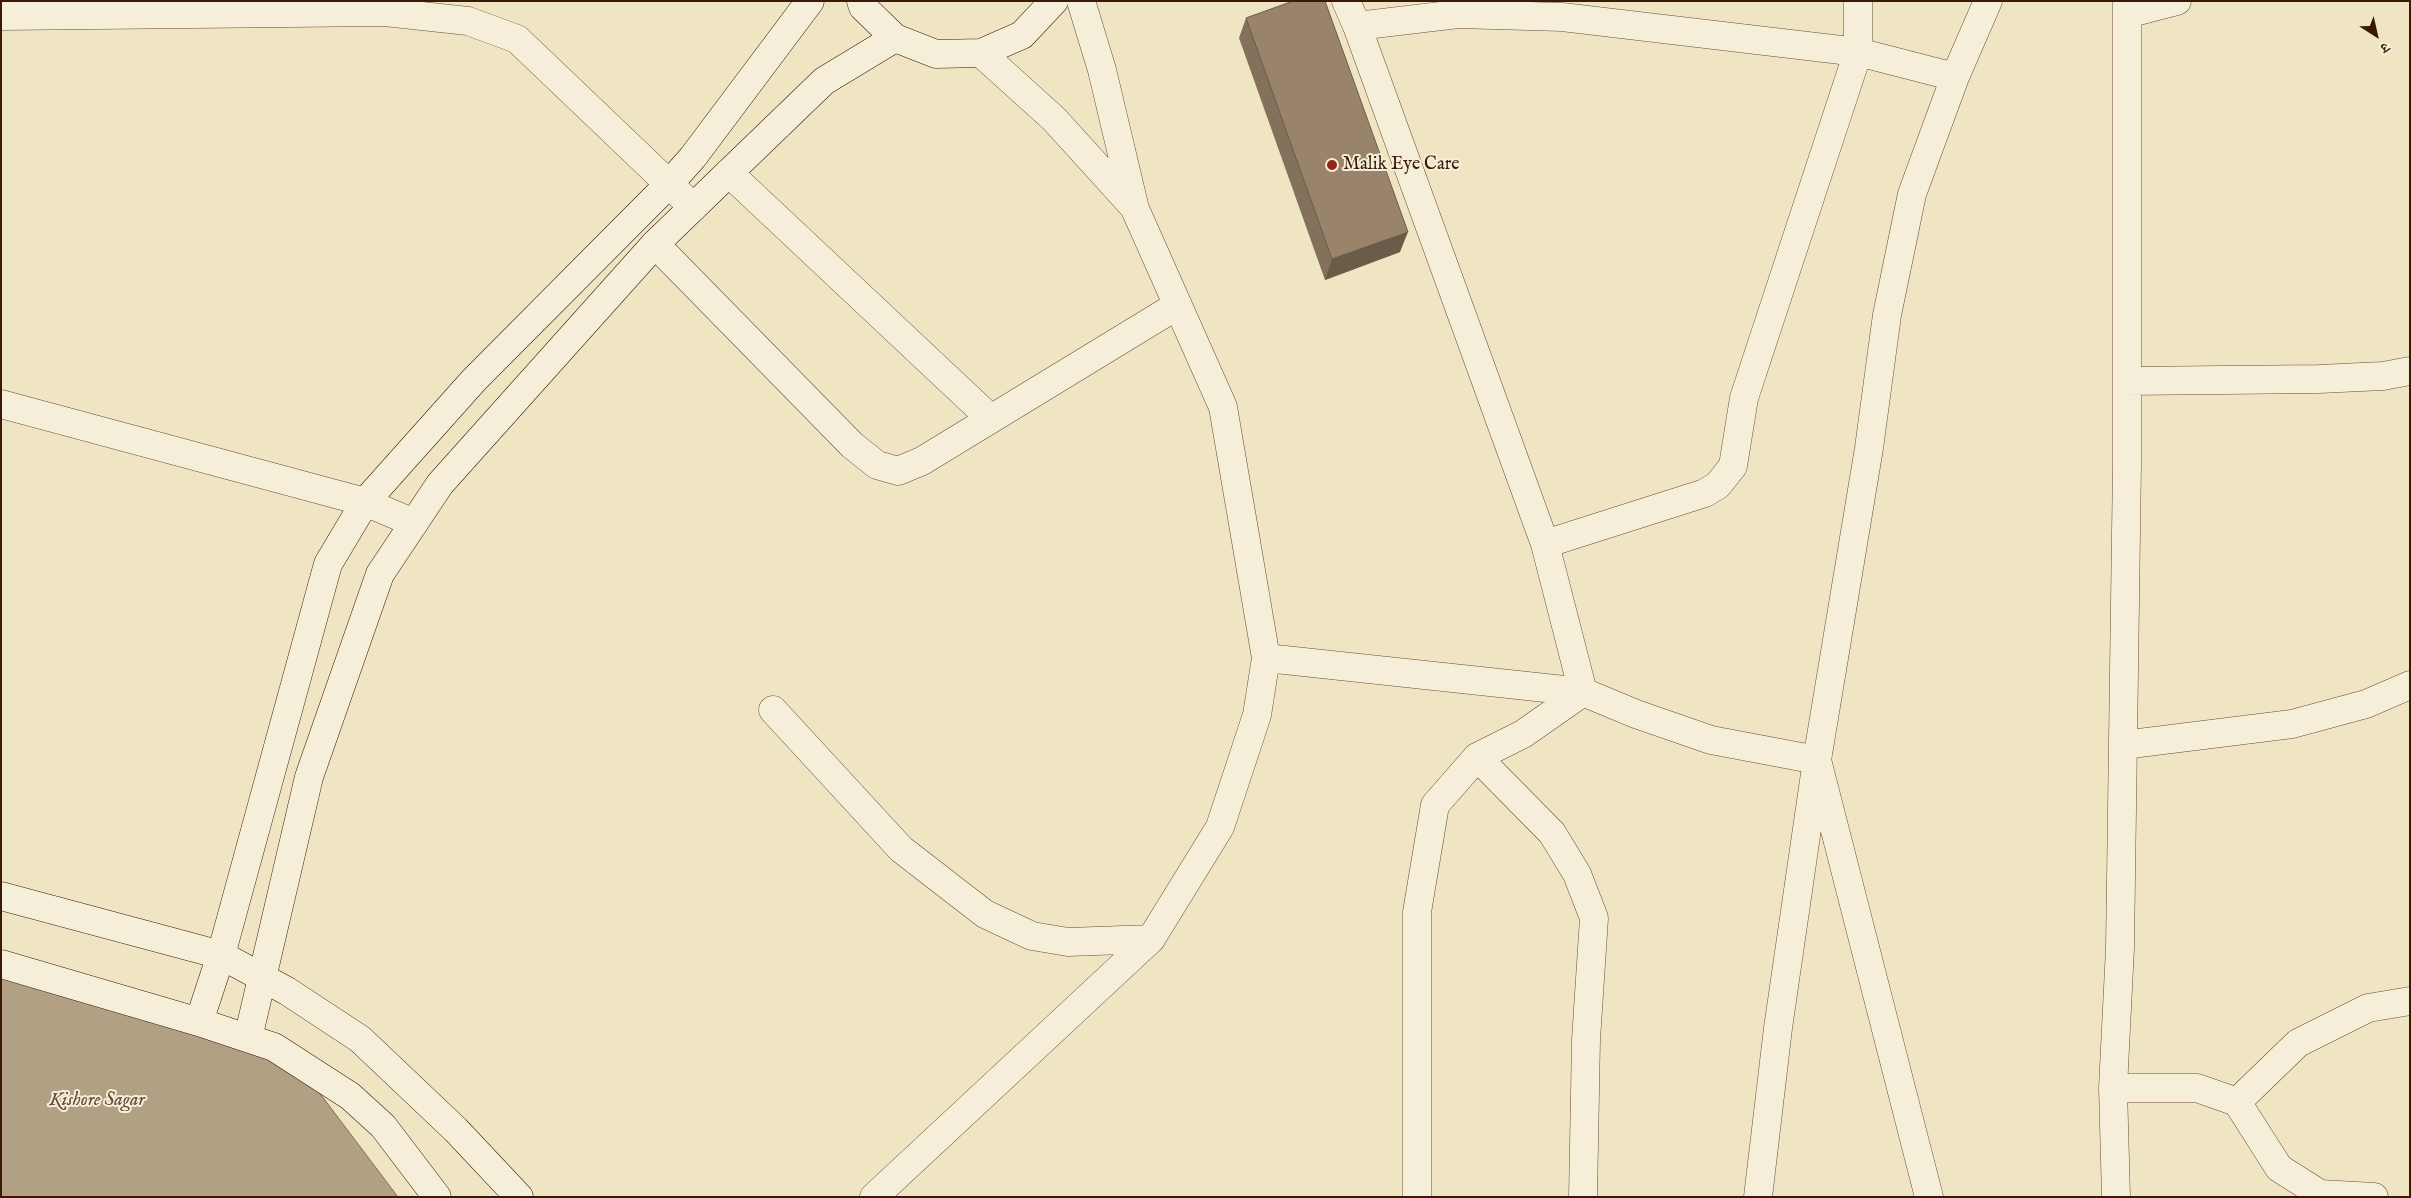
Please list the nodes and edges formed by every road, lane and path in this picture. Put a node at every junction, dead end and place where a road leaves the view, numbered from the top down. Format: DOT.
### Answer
graph roads {
  1 [pos="810,1"];
  2 [pos="860,1"];
  3 [pos="1054,1"];
  4 [pos="1081,1"];
  5 [pos="1346,1"];
  6 [pos="1858,1"];
  7 [pos="1988,1"];
  8 [pos="2177,1"];
  9 [pos="231,7"];
  10 [pos="2127,8"];
  11 [pos="1556,9"];
  12 [pos="1,16"];
  13 [pos="1357,26"];
  14 [pos="895,38"];
  15 [pos="1858,52"];
  16 [pos="981,53"];
  17 [pos="1955,77"];
  18 [pos="729,173"];
  19 [pos="669,184"];
  20 [pos="693,207"];
  21 [pos="1135,209"];
  22 [pos="655,244"];
  23 [pos="1178,305"];
  24 [pos="2410,371"];
  25 [pos="2128,381"];
  26 [pos="1,404"];
  27 [pos="991,418"];
  28 [pos="365,502"];
  29 [pos="414,523"];
  30 [pos="1546,544"];
  31 [pos="1266,658"];
  32 [pos="2410,685"];
  33 [pos="1583,692"];
  34 [pos="773,710"];
  35 [pos="2123,745"];
  36 [pos="1477,757"];
  37 [pos="1816,760"];
  38 [pos="1,896"];
  39 [pos="1151,939"];
  40 [pos="221,955"];
  41 [pos="1,964"];
  42 [pos="262,978"];
  43 [pos="2410,1001"];
  44 [pos="199,1022"];
  45 [pos="248,1038"];
  46 [pos="2112,1088"];
  47 [pos="2237,1102"];
  48 [pos="437,1197"];
  49 [pos="519,1197"];
  50 [pos="874,1197"];
  51 [pos="1418,1197"];
  52 [pos="1583,1197"];
  53 [pos="1758,1197"];
  54 [pos="1929,1197"];
  55 [pos="2116,1197"];
  56 [pos="2374,1197"];
  1 -- 19 [label="street"];
  2 -- 14 [label="street"];
  3 -- 16 [label="street"];
  4 -- 21 [label="street"];
  5 -- 13 [label="street"];
  6 -- 15 [label="street"];
  7 -- 17 [label="street"];
  8 -- 10 [label="street"];
  9 -- 12 [label="street"];
  9 -- 19 [label="street"];
  10 -- 25 [label="street"];
  11 -- 13 [label="street"];
  11 -- 15 [label="street"];
  13 -- 30 [label="street"];
  14 -- 16 [label="street"];
  14 -- 18 [label="street"];
  15 -- 17 [label="street"];
  15 -- 30 [label="street"];
  16 -- 21 [label="street"];
  17 -- 37 [label="street"];
  18 -- 20 [label="street"];
  18 -- 27 [label="street"];
  19 -- 20 [label="street"];
  19 -- 28 [label="street"];
  20 -- 22 [label="street"];
  21 -- 23 [label="street"];
  22 -- 27 [label="street"];
  22 -- 29 [label="street"];
  23 -- 27 [label="street"];
  23 -- 31 [label="street"];
  24 -- 25 [label="street"];
  25 -- 35 [label="street"];
  26 -- 28 [label="street"];
  28 -- 29 [label="street"];
  28 -- 40 [label="street"];
  29 -- 42 [label="street"];
  30 -- 33 [label="street"];
  31 -- 33 [label="street"];
  31 -- 39 [label="street"];
  32 -- 35 [label="street"];
  33 -- 36 [label="street"];
  33 -- 37 [label="street"];
  34 -- 39 [label="street"];
  35 -- 46 [label="street"];
  36 -- 51 [label="street"];
  36 -- 52 [label="street"];
  37 -- 53 [label="street"];
  37 -- 54 [label="street"];
  38 -- 40 [label="street"];
  39 -- 50 [label="street"];
  40 -- 42 [label="street"];
  40 -- 44 [label="street"];
  41 -- 44 [label="street"];
  42 -- 45 [label="street"];
  42 -- 49 [label="street"];
  43 -- 47 [label="street"];
  44 -- 45 [label="street"];
  45 -- 48 [label="street"];
  46 -- 47 [label="street"];
  46 -- 55 [label="street"];
  47 -- 56 [label="street"];
}
